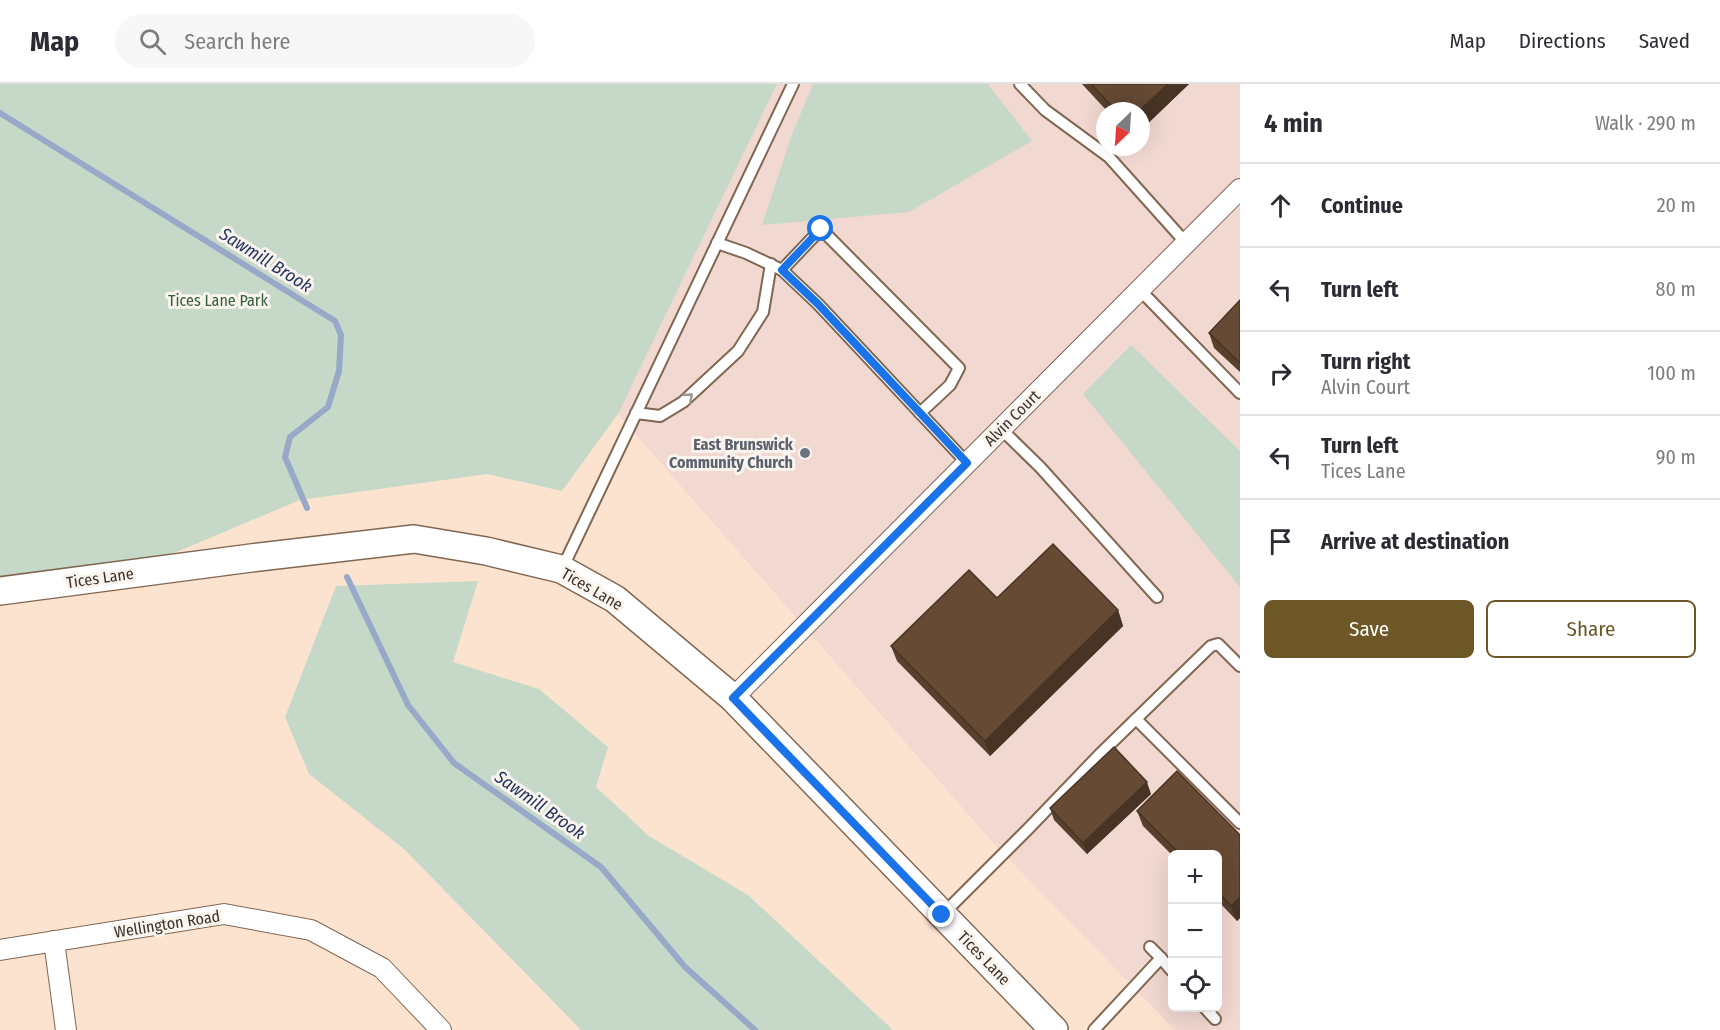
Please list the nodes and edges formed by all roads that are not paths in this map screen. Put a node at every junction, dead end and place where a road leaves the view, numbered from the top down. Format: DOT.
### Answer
graph roads {
  1 [pos="793,84"];
  2 [pos="1020,84"];
  3 [pos="1240,189"];
  4 [pos="717,243"];
  5 [pos="1186,243"];
  6 [pos="771,264"];
  7 [pos="782,270"];
  8 [pos="1140,290"];
  9 [pos="1240,393"];
  10 [pos="636,412"];
  11 [pos="920,413"];
  12 [pos="1001,429"];
  13 [pos="967,463"];
  14 [pos="561,570"];
  15 [pos="0,591"];
  16 [pos="1157,597"];
  17 [pos="1240,666"];
  18 [pos="733,698"];
  19 [pos="1136,719"];
  20 [pos="1240,823"];
  21 [pos="942,915"];
  22 [pos="54,941"];
  23 [pos="1150,947"];
  24 [pos="0,950"];
  25 [pos="1161,958"];
  26 [pos="1168,966"];
  27 [pos="1209,1012"];
  28 [pos="1215,1019"];
  29 [pos="66,1030"];
  30 [pos="441,1030"];
  31 [pos="1054,1030"];
  32 [pos="1094,1030"];
  1 -- 4 [label="lane"];
  2 -- 5 [label="lane"];
  3 -- 5 [label="street, Alvin Court"];
  4 -- 6 [label="lane"];
  4 -- 10 [label="lane"];
  5 -- 8 [label="street, Alvin Court"];
  6 -- 7 [label="lane"];
  10 -- 6 [label="lane, one-way"];
  7 -- 11 [label="lane"];
  7 -- 11 [label="lane"];
  8 -- 9 [label="lane"];
  8 -- 12 [label="street, Alvin Court"];
  10 -- 14 [label="lane"];
  11 -- 13 [label="lane"];
  12 -- 13 [label="street, Alvin Court"];
  12 -- 16 [label="lane"];
  13 -- 18 [label="street, Alvin Court"];
  14 -- 15 [label="street, Tices Lane"];
  14 -- 18 [label="street, Tices Lane"];
  17 -- 19 [label="lane"];
  18 -- 21 [label="street, Tices Lane"];
  19 -- 20 [label="lane"];
  19 -- 21 [label="lane"];
  21 -- 31 [label="street, Tices Lane"];
  22 -- 24 [label="street, Wellington Road"];
  22 -- 29 [label="street"];
  22 -- 30 [label="street, Wellington Road"];
  23 -- 25 [label="lane"];
  25 -- 26 [label="lane"];
  25 -- 32 [label="lane"];
  27 -- 28 [label="lane"];
}
